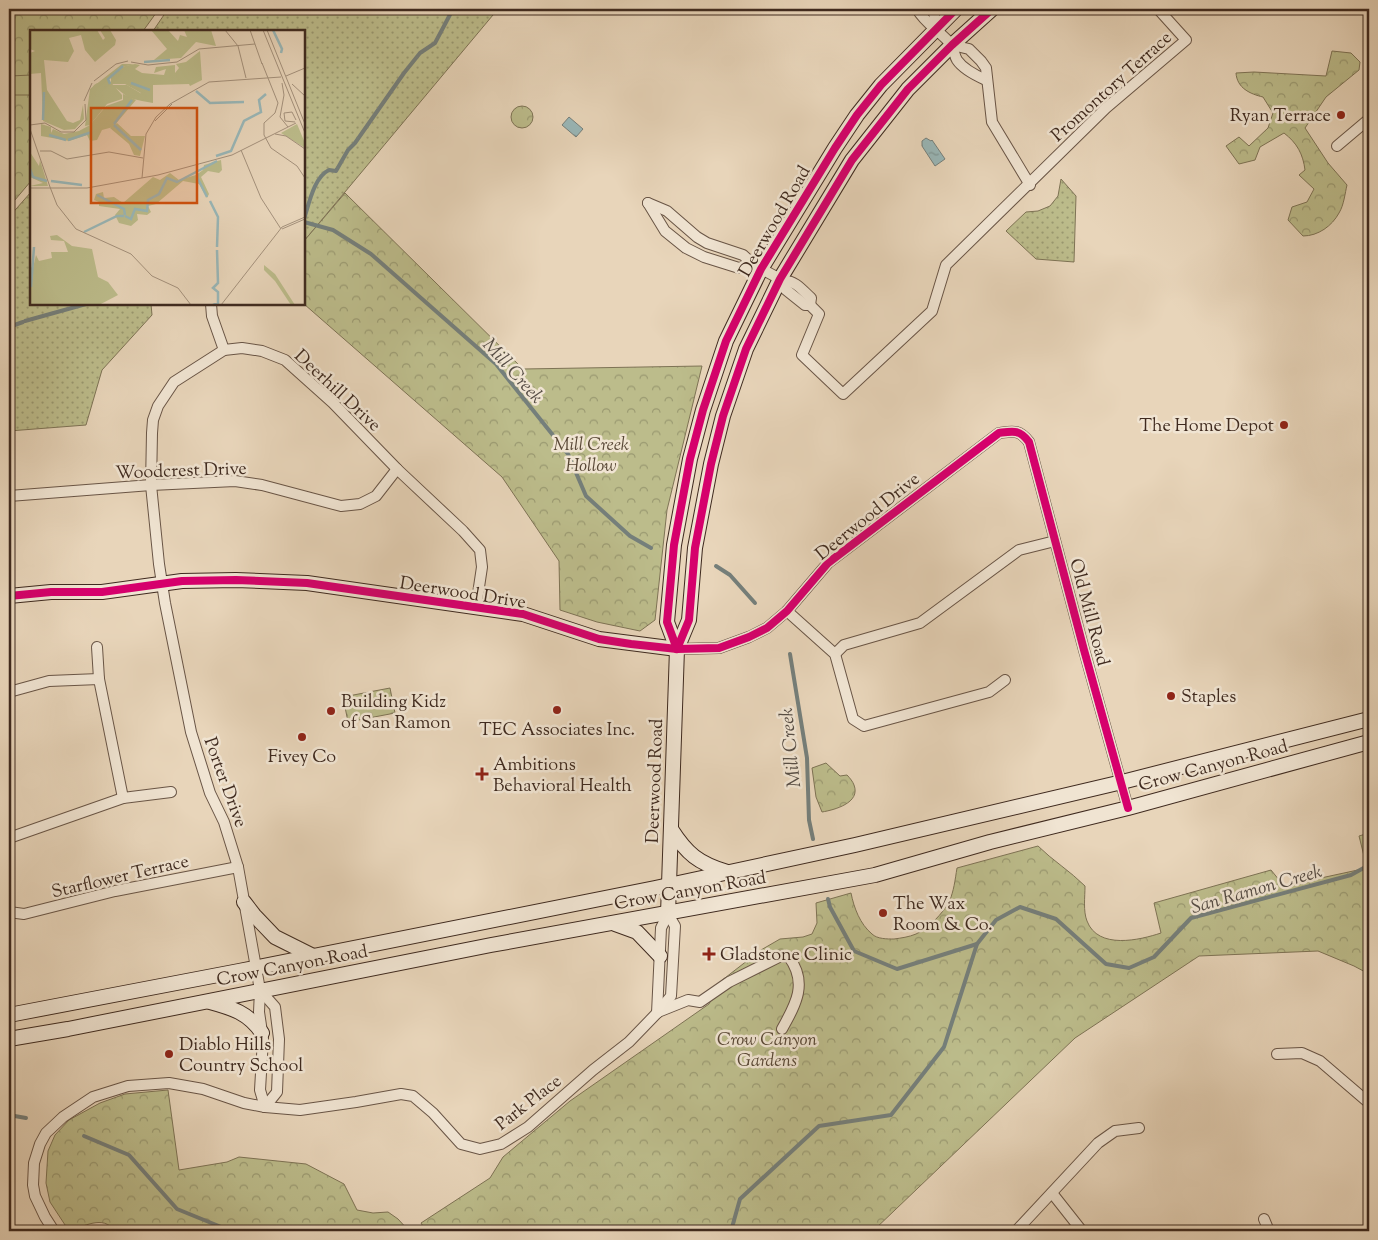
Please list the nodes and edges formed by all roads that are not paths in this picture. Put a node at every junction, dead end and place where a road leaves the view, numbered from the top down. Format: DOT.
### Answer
graph roads {
  1 [pos="917,9"];
  2 [pos="932,9"];
  3 [pos="956,9"];
  4 [pos="992,9"];
  5 [pos="1158,9"];
  6 [pos="936,28"];
  7 [pos="952,45"];
  8 [pos="986,80"];
  9 [pos="1369,119"];
  10 [pos="1337,146"];
  11 [pos="1030,185"];
  12 [pos="757,267"];
  13 [pos="782,280"];
  14 [pos="211,305"];
  15 [pos="224,350"];
  16 [pos="1014,431"];
  17 [pos="397,470"];
  18 [pos="151,485"];
  19 [pos="9,496"];
  20 [pos="1055,542"];
  21 [pos="162,584"];
  22 [pos="9,596"];
  23 [pos="476,607"];
  24 [pos="787,611"];
  25 [pos="96,648"];
  26 [pos="677,649"];
  27 [pos="835,654"];
  28 [pos="99,679"];
  29 [pos="1005,680"];
  30 [pos="9,692"];
  31 [pos="1369,719"];
  32 [pos="1369,742"];
  33 [pos="1122,782"];
  34 [pos="171,792"];
  35 [pos="123,798"];
  36 [pos="1128,808"];
  37 [pos="671,829"];
  38 [pos="9,838"];
  39 [pos="238,867"];
  40 [pos="727,872"];
  41 [pos="670,884"];
  42 [pos="244,902"];
  43 [pos="9,912"];
  44 [pos="668,914"];
  45 [pos="614,923"];
  46 [pos="313,956"];
  47 [pos="660,956"];
  48 [pos="257,967"];
  49 [pos="260,990"];
  50 [pos="207,1001"];
  51 [pos="657,1013"];
  52 [pos="9,1015"];
  53 [pos="782,1029"];
  54 [pos="262,1033"];
  55 [pos="9,1039"];
  56 [pos="1277,1054"];
  57 [pos="1369,1103"];
  58 [pos="265,1107"];
  59 [pos="1139,1128"];
  60 [pos="1052,1193"];
  61 [pos="1264,1219"];
  62 [pos="54,1231"];
  63 [pos="1016,1231"];
  64 [pos="1082,1231"];
  65 [pos="1269,1231"];
  1 -- 6 [label="street"];
  2 -- 6 [label="street"];
  3 -- 6 [label="main road, Deerwood Road"];
  4 -- 7 [label="main road, Deerwood Road"];
  5 -- 11 [label="street, Promontory Terrace"];
  6 -- 7 [label="street"];
  6 -- 12 [label="main road, Deerwood Road"];
  7 -- 8 [label="street"];
  7 -- 8 [label="street"];
  7 -- 13 [label="main road, Deerwood Road"];
  8 -- 11 [label="street"];
  9 -- 10 [label="street"];
  11 -- 13 [label="street, Promontory Terrace"];
  12 -- 12 [label="street, Promontory Terrace"];
  12 -- 13 [label="street, Promontory Terrace"];
  12 -- 26 [label="main road, Deerwood Road"];
  13 -- 26 [label="main road, Deerwood Road"];
  14 -- 15 [label="street"];
  15 -- 17 [label="street, Deerhill Drive"];
  15 -- 18 [label="street, Deerhill Drive"];
  16 -- 20 [label="street, Old Mill Road"];
  16 -- 24 [label="street, Deerwood Drive"];
  17 -- 18 [label="street, Woodcrest Drive"];
  17 -- 23 [label="street, Deerhill Drive"];
  18 -- 19 [label="street, Woodcrest Drive"];
  18 -- 21 [label="street, Deerhill Drive"];
  20 -- 27 [label="street"];
  20 -- 33 [label="street, Old Mill Road"];
  21 -- 22 [label="main road, Deerwood Drive"];
  21 -- 23 [label="main road, Deerwood Drive"];
  21 -- 39 [label="street, Porter Drive"];
  23 -- 26 [label="main road, Deerwood Drive"];
  24 -- 26 [label="street, Deerwood Drive"];
  24 -- 27 [label="street"];
  25 -- 28 [label="street"];
  26 -- 37 [label="main road, Deerwood Road"];
  27 -- 29 [label="street"];
  28 -- 30 [label="street"];
  28 -- 35 [label="street"];
  31 -- 33 [label="main road, Crow Canyon Road"];
  32 -- 36 [label="main road, Crow Canyon Road"];
  33 -- 36 [label="street, Old Mill Road"];
  33 -- 40 [label="main road, Crow Canyon Road"];
  34 -- 35 [label="street"];
  35 -- 38 [label="street"];
  36 -- 44 [label="main road, Crow Canyon Road"];
  37 -- 40 [label="main road"];
  37 -- 41 [label="main road, Deerwood Road"];
  39 -- 42 [label="street, Porter Drive"];
  39 -- 43 [label="street, Starflower Terrace"];
  40 -- 41 [label="main road, Crow Canyon Road"];
  41 -- 44 [label="main road, Deerwood Road"];
  41 -- 46 [label="main road, Crow Canyon Road"];
  42 -- 46 [label="main road"];
  42 -- 48 [label="street, Porter Drive"];
  44 -- 45 [label="main road, Crow Canyon Road"];
  44 -- 47 [label="street"];
  44 -- 51 [label="street, Park Place"];
  45 -- 47 [label="main road"];
  45 -- 49 [label="main road, Crow Canyon Road"];
  46 -- 48 [label="main road, Crow Canyon Road"];
  47 -- 51 [label="street"];
  48 -- 49 [label="street, Porter Drive"];
  48 -- 52 [label="main road, Crow Canyon Road"];
  49 -- 50 [label="main road, Crow Canyon Road"];
  49 -- 54 [label="street"];
  49 -- 58 [label="street"];
  50 -- 54 [label="main road"];
  50 -- 55 [label="main road, Crow Canyon Road"];
  51 -- 53 [label="street"];
  51 -- 58 [label="street, Park Place"];
  54 -- 58 [label="street"];
  56 -- 57 [label="street"];
  58 -- 62 [label="street, Park Place"];
  59 -- 60 [label="street"];
  60 -- 63 [label="street"];
  60 -- 64 [label="street"];
  61 -- 65 [label="street"];
}
